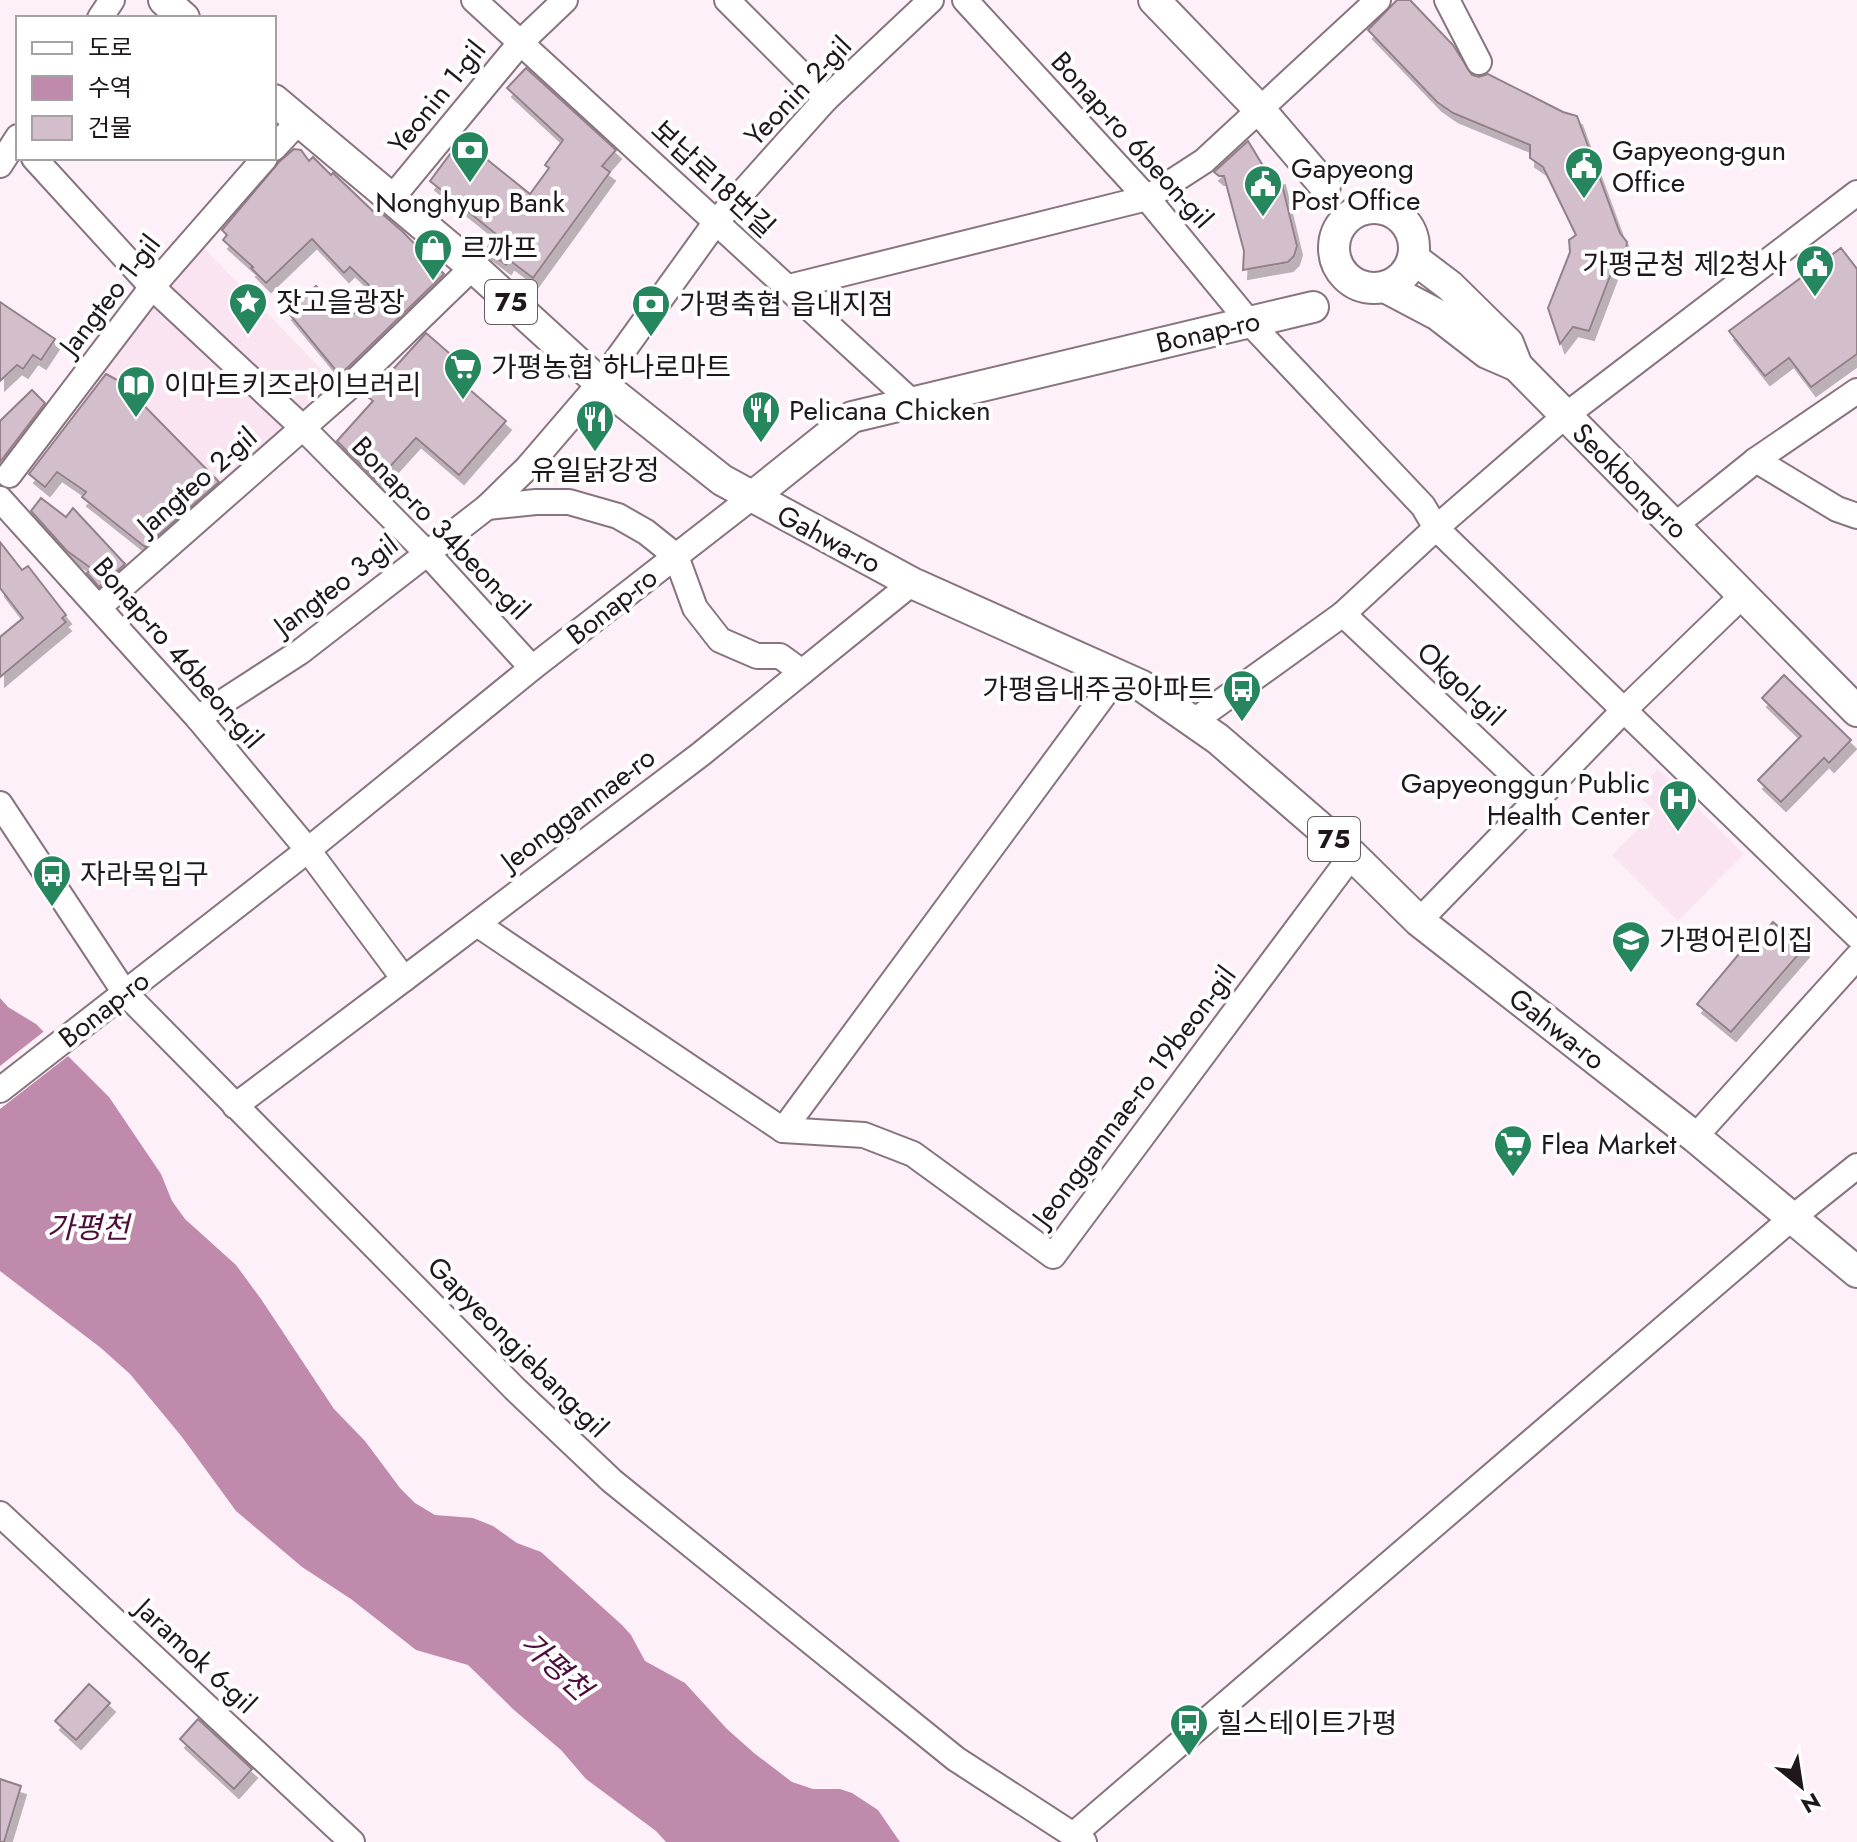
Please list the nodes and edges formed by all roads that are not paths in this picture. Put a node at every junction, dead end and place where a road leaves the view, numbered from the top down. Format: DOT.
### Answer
graph roads {
  1 [pos="474,0"];
  2 [pos="565,0"];
  3 [pos="727,0"];
  4 [pos="931,0"];
  5 [pos="965,0"];
  6 [pos="1154,0"];
  7 [pos="1378,0"];
  8 [pos="1447,0"];
  9 [pos="521,42"];
  10 [pos="1479,62"];
  11 [pos="826,99"];
  12 [pos="276,102"];
  13 [pos="1260,110"];
  14 [pos="298,122"];
  15 [pos="16,141"];
  16 [pos="276,146"];
  17 [pos="36,160"];
  18 [pos="263,160"];
  19 [pos="0,165"];
  20 [pos="1325,186"];
  21 [pos="1857,193"];
  22 [pos="1147,198"];
  23 [pos="391,199"];
  24 [pos="1388,210"];
  25 [pos="716,222"];
  26 [pos="1334,239"];
  27 [pos="1413,258"];
  28 [pos="473,267"];
  29 [pos="1343,275"];
  30 [pos="152,287"];
  31 [pos="785,288"];
  32 [pos="1380,288"];
  33 [pos="1313,307"];
  34 [pos="1250,323"];
  35 [pos="1517,366"];
  36 [pos="600,383"];
  37 [pos="1857,391"];
  38 [pos="912,402"];
  39 [pos="1565,416"];
  40 [pos="303,428"];
  41 [pos="1756,460"];
  42 [pos="9,475"];
  43 [pos="752,497"];
  44 [pos="0,499"];
  45 [pos="487,507"];
  46 [pos="1857,516"];
  47 [pos="1674,526"];
  48 [pos="1436,528"];
  49 [pos="428,554"];
  50 [pos="676,556"];
  51 [pos="912,583"];
  52 [pos="1743,595"];
  53 [pos="99,607"];
  54 [pos="1343,614"];
  55 [pos="532,668"];
  56 [pos="802,672"];
  57 [pos="1118,676"];
  58 [pos="1623,711"];
  59 [pos="1857,711"];
  60 [pos="198,718"];
  61 [pos="1194,721"];
  62 [pos="1538,798"];
  63 [pos="0,804"];
  64 [pos="308,850"];
  65 [pos="1352,855"];
  66 [pos="1419,921"];
  67 [pos="477,924"];
  68 [pos="1857,936"];
  69 [pos="1857,957"];
  70 [pos="404,979"];
  71 [pos="125,993"];
  72 [pos="0,1090"];
  73 [pos="235,1106"];
  74 [pos="783,1130"];
  75 [pos="1695,1137"];
  76 [pos="1857,1166"];
  77 [pos="1792,1218"];
  78 [pos="1857,1272"];
  79 [pos="0,1514"];
  80 [pos="1078,1838"];
  81 [pos="352,1842"];
  1 -- 9 [label="street, 보납로18번길"];
  2 -- 9 [label="street, Yeonin 1-gil"];
  3 -- 11 [label="street"];
  4 -- 11 [label="street, Yeonin 2-gil"];
  5 -- 22 [label="street, Bonap-ro 6beon-gil"];
  6 -- 13 [label="main road"];
  7 -- 13 [label="street"];
  8 -- 10 [label="street"];
  9 -- 23 [label="street, Yeonin 1-gil"];
  9 -- 25 [label="street, 보납로18번길"];
  11 -- 25 [label="street, Yeonin 2-gil"];
  12 -- 14 [label="main road, Gahwa-ro / 75"];
  13 -- 20 [label="main road"];
  13 -- 22 [label="street"];
  14 -- 16 [label="street"];
  14 -- 23 [label="main road, Gahwa-ro / 75"];
  15 -- 19 [label="street"];
  17 -- 30 [label="street, Bonap-ro 34beon-gil"];
  18 -- 30 [label="street, Jangteo 1-gil"];
  20 -- 24 [label="main road"];
  20 -- 26 [label="main road"];
  21 -- 39 [label="street"];
  22 -- 31 [label="street"];
  22 -- 34 [label="street, Bonap-ro 6beon-gil"];
  23 -- 28 [label="main road, Gahwa-ro / 75"];
  24 -- 26 [label="main road"];
  24 -- 27 [label="main road"];
  25 -- 31 [label="street, 보납로18번길"];
  25 -- 36 [label="street, Yeonin 2-gil"];
  26 -- 29 [label="main road"];
  27 -- 32 [label="main road"];
  27 -- 35 [label="main road"];
  28 -- 36 [label="main road, Gahwa-ro / 75"];
  28 -- 40 [label="street, Jangteo 2-gil"];
  29 -- 32 [label="main road"];
  29 -- 33 [label="main road"];
  30 -- 40 [label="street, Bonap-ro 34beon-gil"];
  30 -- 42 [label="street, Jangteo 1-gil"];
  31 -- 38 [label="street, 보납로18번길"];
  32 -- 33 [label="main road, Bonap-ro"];
  32 -- 35 [label="main road"];
  33 -- 34 [label="main road, Bonap-ro"];
  34 -- 38 [label="main road, Bonap-ro"];
  34 -- 48 [label="street, Bonap-ro 6beon-gil"];
  35 -- 39 [label="main road, Seokbong-ro"];
  36 -- 43 [label="main road, Gahwa-ro / 75"];
  36 -- 45 [label="street, Jangteo 3-gil"];
  37 -- 41 [label="street"];
  38 -- 43 [label="main road, Bonap-ro"];
  39 -- 47 [label="main road, Seokbong-ro"];
  39 -- 48 [label="street"];
  40 -- 49 [label="street, Bonap-ro 34beon-gil"];
  40 -- 53 [label="street, Jangteo 2-gil"];
  41 -- 46 [label="street"];
  41 -- 47 [label="street"];
  43 -- 50 [label="street, Bonap-ro"];
  43 -- 51 [label="main road, Gahwa-ro / 75"];
  44 -- 53 [label="street, Bonap-ro 46beon-gil"];
  45 -- 49 [label="street, Jangteo 3-gil"];
  45 -- 50 [label="street"];
  47 -- 52 [label="main road, Seokbong-ro"];
  48 -- 54 [label="street"];
  48 -- 58 [label="street"];
  49 -- 55 [label="street, Bonap-ro 34beon-gil"];
  49 -- 60 [label="street, Jangteo 3-gil"];
  50 -- 55 [label="street, Bonap-ro"];
  50 -- 56 [label="street"];
  51 -- 56 [label="street, Jeonggannae-ro"];
  51 -- 57 [label="main road, Gahwa-ro / 75"];
  52 -- 58 [label="street"];
  52 -- 59 [label="main road, Seokbong-ro"];
  53 -- 60 [label="street, Bonap-ro 46beon-gil"];
  54 -- 61 [label="street"];
  54 -- 62 [label="street, Okgol-gil"];
  55 -- 64 [label="street, Bonap-ro"];
  56 -- 67 [label="street, Jeonggannae-ro"];
  57 -- 61 [label="main road, Gahwa-ro / 75"];
  57 -- 74 [label="street"];
  58 -- 62 [label="street"];
  58 -- 68 [label="street"];
  60 -- 64 [label="street, Bonap-ro 46beon-gil"];
  61 -- 65 [label="main road, Gahwa-ro / 75"];
  62 -- 66 [label="street"];
  63 -- 71 [label="street, Gapyeongjebang-gil"];
  64 -- 70 [label="street"];
  64 -- 71 [label="street, Bonap-ro"];
  65 -- 66 [label="main road, Gahwa-ro / 75"];
  65 -- 74 [label="street, Jeonggannae-ro 19beon-gil"];
  66 -- 75 [label="main road, Gahwa-ro / 75"];
  67 -- 70 [label="street, Jeonggannae-ro"];
  67 -- 74 [label="street"];
  69 -- 75 [label="street"];
  70 -- 73 [label="street, Jeonggannae-ro"];
  71 -- 72 [label="street, Bonap-ro"];
  71 -- 73 [label="street, Gapyeongjebang-gil"];
  73 -- 80 [label="street, Gapyeongjebang-gil"];
  75 -- 77 [label="main road, Gahwa-ro / 75"];
  76 -- 77 [label="street"];
  77 -- 78 [label="main road, Gahwa-ro / 75"];
  77 -- 80 [label="street"];
  79 -- 81 [label="street, Jaramok 6-gil"];
}
